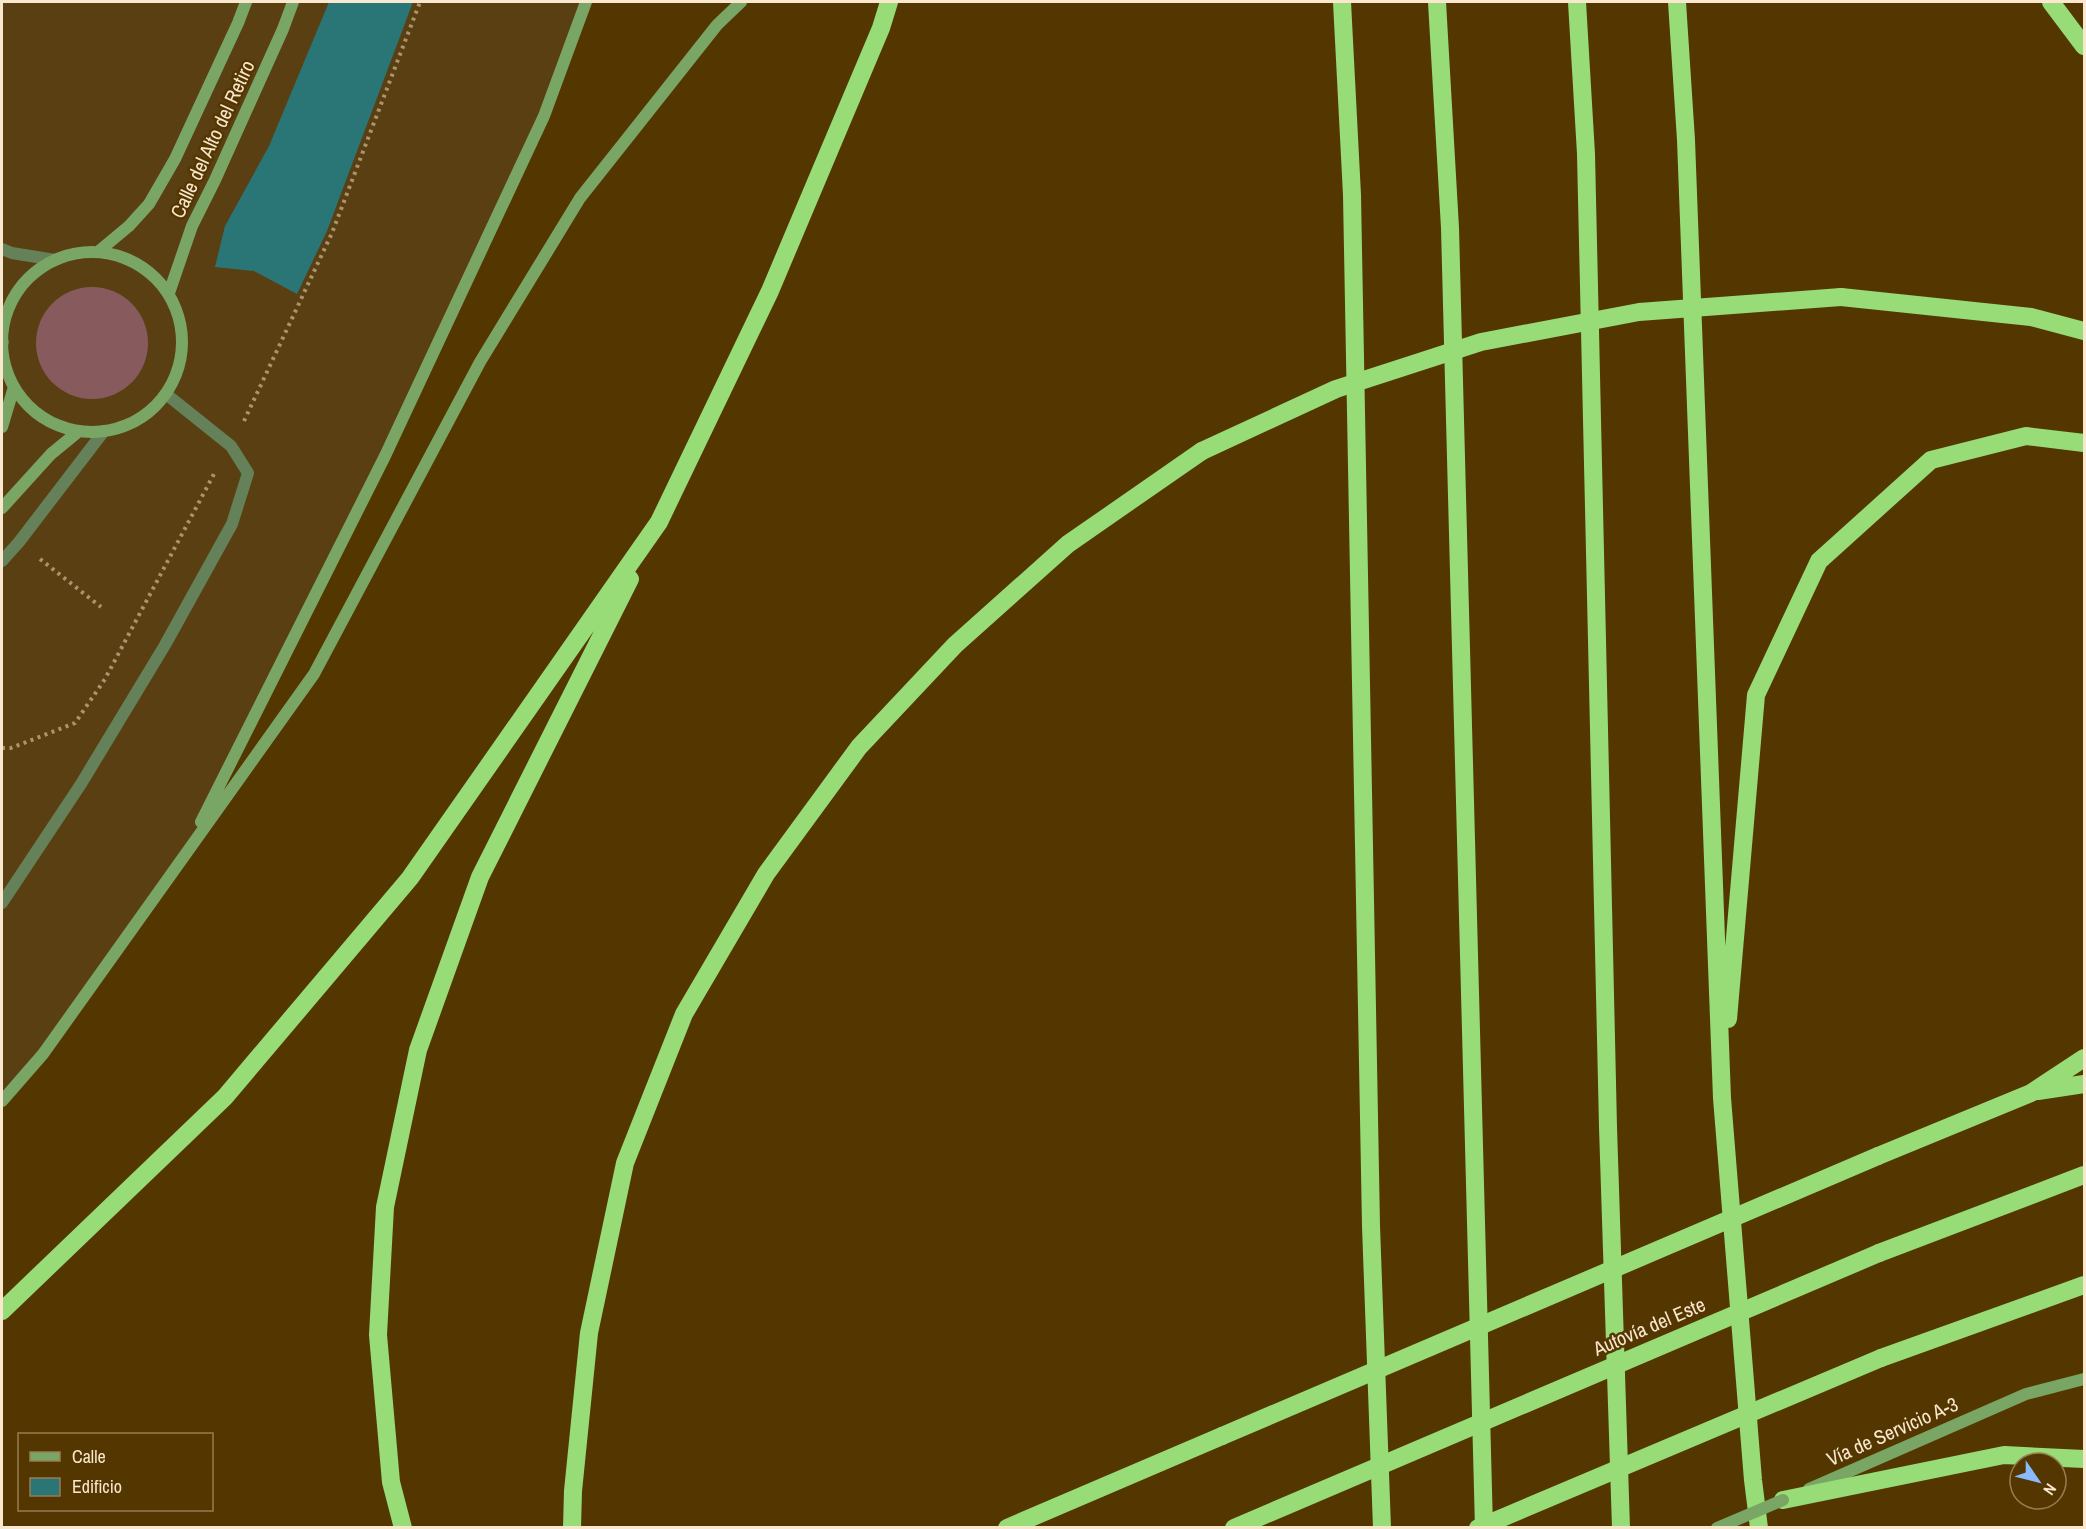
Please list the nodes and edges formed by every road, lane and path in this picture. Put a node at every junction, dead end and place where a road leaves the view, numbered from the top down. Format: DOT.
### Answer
graph roads {
  1 [pos="246,2"];
  2 [pos="293,2"];
  3 [pos="420,2"];
  4 [pos="586,2"];
  5 [pos="741,2"];
  6 [pos="889,2"];
  7 [pos="1342,2"];
  8 [pos="1437,2"];
  9 [pos="1577,2"];
  10 [pos="1677,2"];
  11 [pos="2051,2"];
  12 [pos="2085,46"];
  13 [pos="2,249"];
  14 [pos="99,251"];
  15 [pos="55,260"];
  16 [pos="169,293"];
  17 [pos="2085,332"];
  18 [pos="2,341"];
  19 [pos="14,387"];
  20 [pos="166,394"];
  21 [pos="2,427"];
  22 [pos="240,429"];
  23 [pos="79,431"];
  24 [pos="104,431"];
  25 [pos="2085,443"];
  26 [pos="220,464"];
  27 [pos="2,508"];
  28 [pos="659,522"];
  29 [pos="37,557"];
  30 [pos="2,561"];
  31 [pos="101,607"];
  32 [pos="2,748"];
  33 [pos="183,858"];
  34 [pos="2,903"];
  35 [pos="2085,1058"];
  36 [pos="2085,1084"];
  37 [pos="2031,1093"];
  38 [pos="1722,1098"];
  39 [pos="2,1101"];
  40 [pos="2085,1174"];
  41 [pos="2085,1286"];
  42 [pos="2,1311"];
  43 [pos="2085,1379"];
  44 [pos="2085,1459"];
  45 [pos="1753,1480"];
  46 [pos="1783,1500"];
  47 [pos="403,1527"];
  48 [pos="572,1527"];
  49 [pos="1007,1527"];
  50 [pos="1234,1527"];
  51 [pos="1382,1527"];
  52 [pos="1478,1527"];
  53 [pos="1484,1527"];
  54 [pos="1621,1527"];
  55 [pos="1717,1527"];
  56 [pos="1753,1527"];
  57 [pos="1759,1527"];
  1 -- 14 [label="street, Calle del Alto del Retiro"];
  2 -- 16 [label="street, Calle del Alto del Retiro"];
  3 -- 22 [label="path"];
  4 -- 33 [label="street"];
  5 -- 33 [label="street"];
  6 -- 28 [label="highway"];
  7 -- 51 [label="highway"];
  8 -- 53 [label="highway"];
  9 -- 54 [label="highway"];
  10 -- 38 [label="highway"];
  11 -- 12 [label="highway"];
  13 -- 15 [label="lane"];
  14 -- 15 [label="street"];
  14 -- 16 [label="street"];
  15 -- 18 [label="street"];
  16 -- 20 [label="street"];
  17 -- 48 [label="highway, bridge"];
  18 -- 19 [label="street"];
  19 -- 21 [label="street"];
  19 -- 23 [label="street"];
  20 -- 24 [label="street"];
  20 -- 34 [label="lane"];
  23 -- 24 [label="street"];
  23 -- 27 [label="street"];
  24 -- 30 [label="lane"];
  25 -- 38 [label="highway"];
  26 -- 32 [label="path"];
  28 -- 42 [label="highway"];
  28 -- 47 [label="highway"];
  29 -- 31 [label="path"];
  33 -- 39 [label="street"];
  35 -- 37 [label="highway"];
  36 -- 37 [label="highway"];
  37 -- 49 [label="highway, bridge"];
  38 -- 45 [label="highway"];
  40 -- 50 [label="highway, Autovía del Este, bridge"];
  41 -- 52 [label="highway, bridge"];
  43 -- 46 [label="street, Vía de Servicio A-3"];
  44 -- 46 [label="highway"];
  45 -- 56 [label="highway"];
  45 -- 57 [label="highway"];
  46 -- 55 [label="street, Vía de Servicio A-3, bridge"];
}
